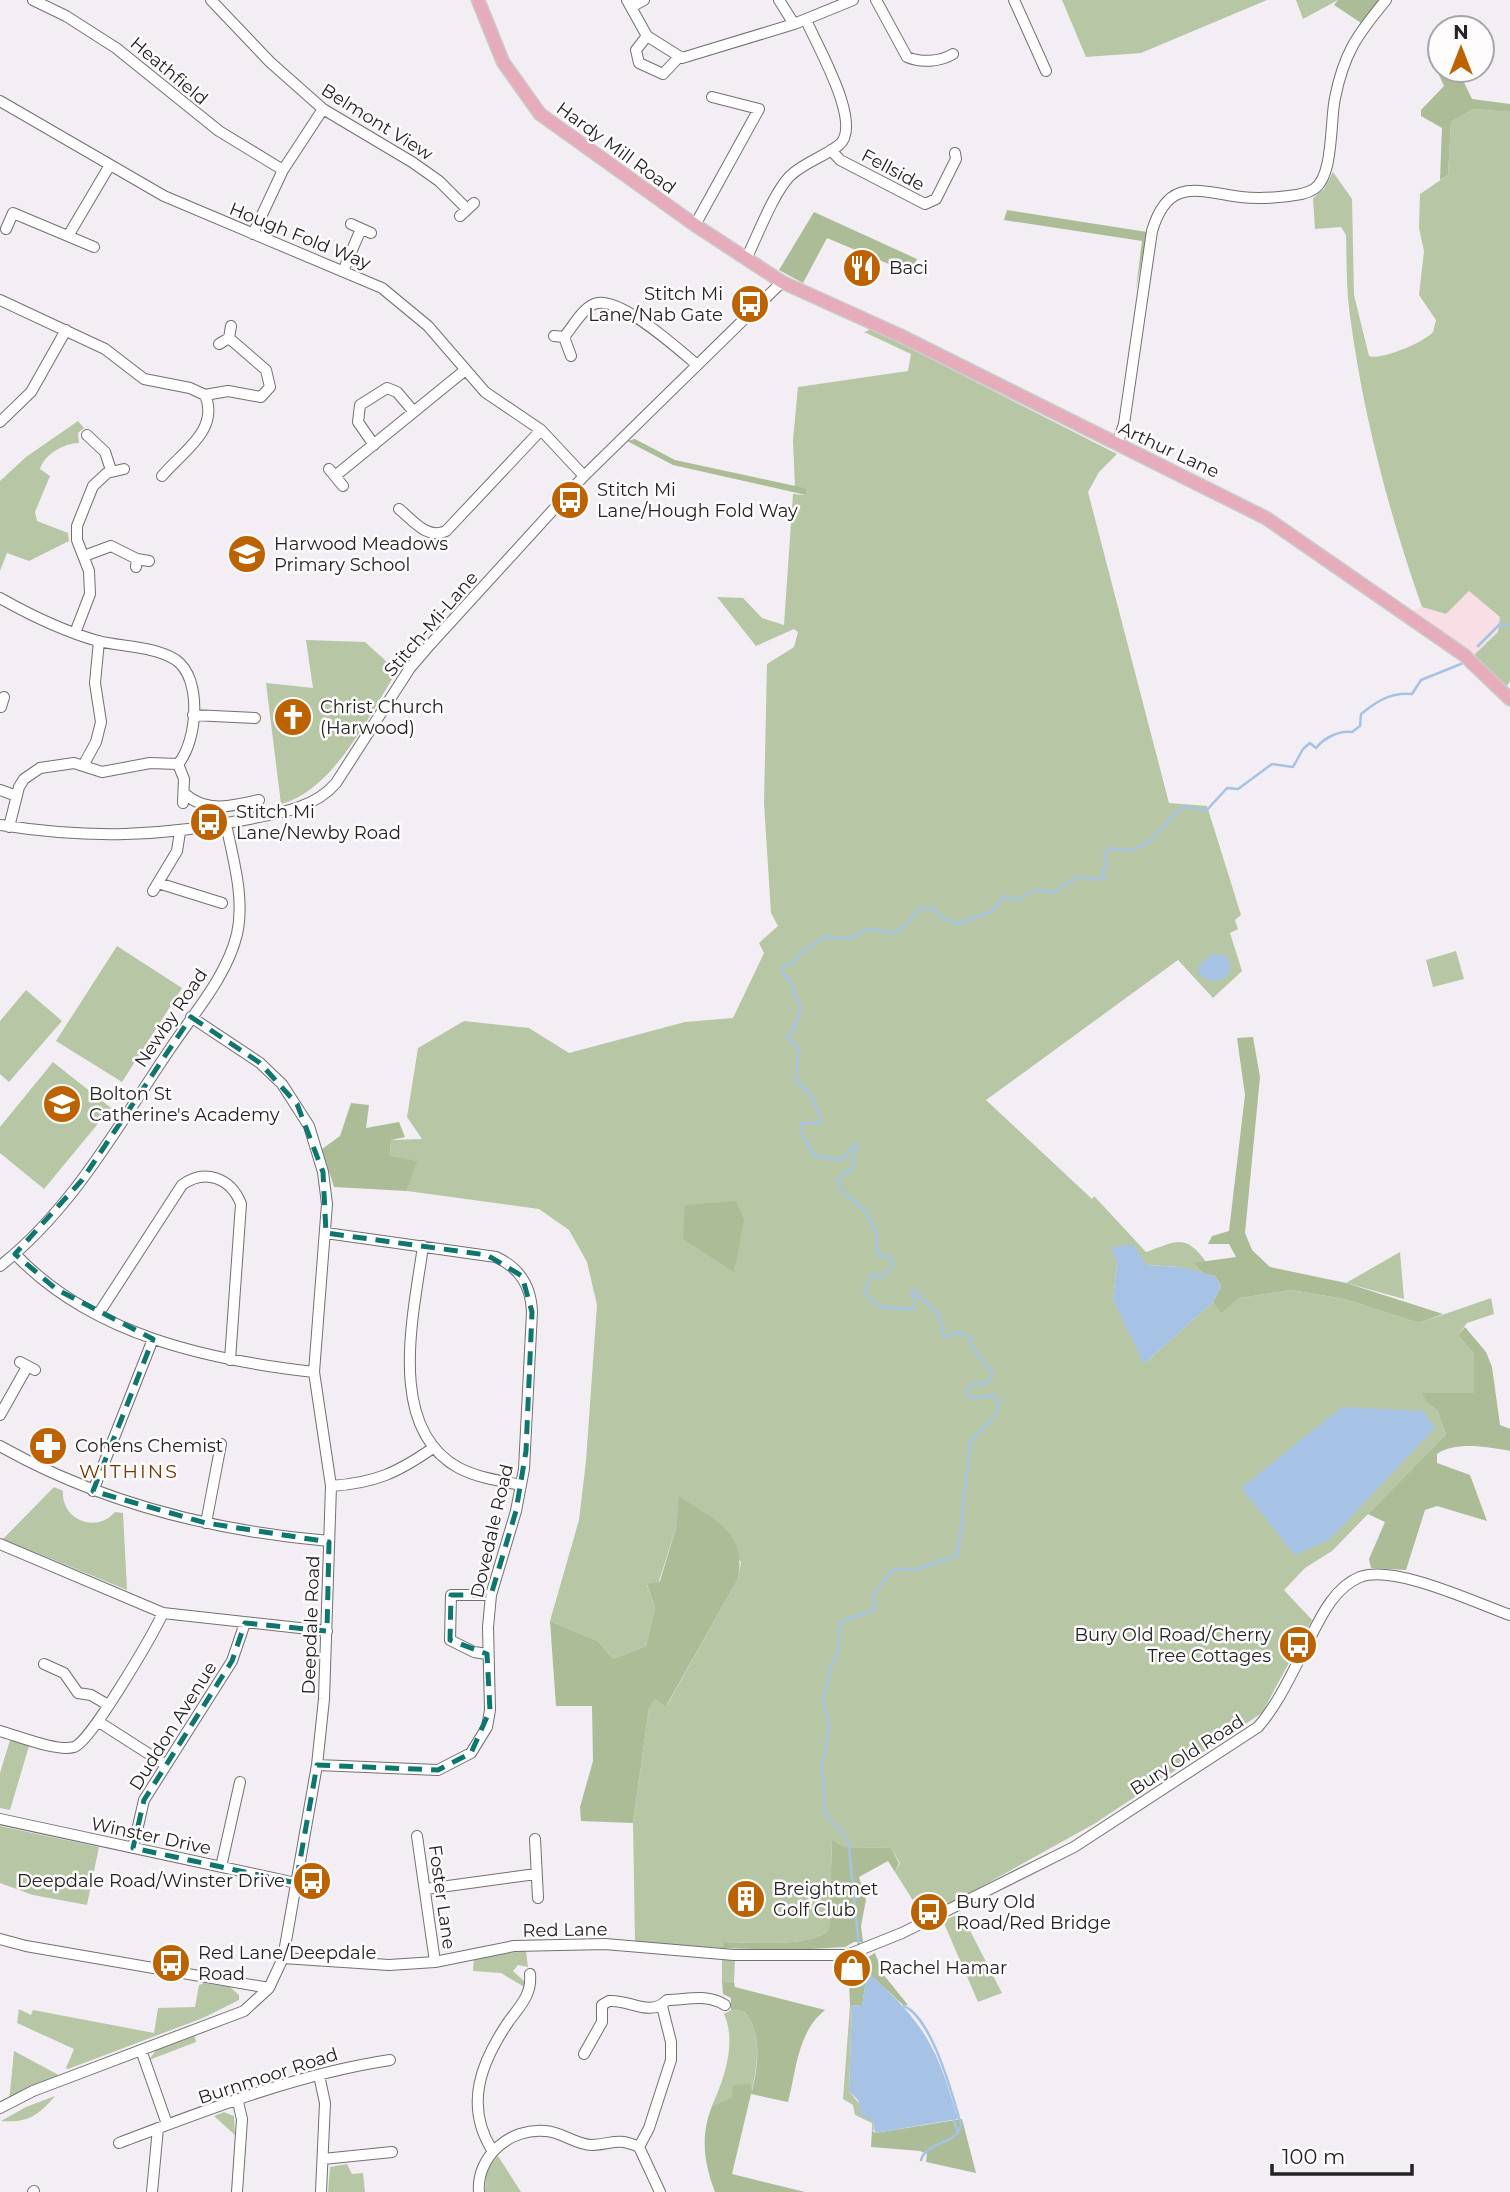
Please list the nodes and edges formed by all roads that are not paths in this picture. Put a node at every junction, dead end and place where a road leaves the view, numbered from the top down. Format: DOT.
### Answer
graph roads {
  1 [pos="33,0"];
  2 [pos="211,0"];
  3 [pos="644,0"];
  4 [pos="779,0"];
  5 [pos="853,0"];
  6 [pos="876,0"];
  7 [pos="1014,0"];
  8 [pos="1386,0"];
  9 [pos="480,1"];
  10 [pos="629,4"];
  11 [pos="806,20"];
  12 [pos="794,24"];
  13 [pos="647,36"];
  14 [pos="954,54"];
  15 [pos="678,57"];
  16 [pos="1046,71"];
  17 [pos="712,97"];
  18 [pos="0,101"];
  19 [pos="323,109"];
  20 [pos="831,150"];
  21 [pos="955,153"];
  22 [pos="110,165"];
  23 [pos="283,170"];
  24 [pos="467,209"];
  25 [pos="695,225"];
  26 [pos="6,229"];
  27 [pos="361,229"];
  28 [pos="253,234"];
  29 [pos="68,236"];
  30 [pos="94,247"];
  31 [pos="746,259"];
  32 [pos="344,269"];
  33 [pos="782,282"];
  34 [pos="0,300"];
  35 [pos="231,326"];
  36 [pos="66,331"];
  37 [pos="571,356"];
  38 [pos="696,364"];
  39 [pos="464,371"];
  40 [pos="205,395"];
  41 [pos="5,411"];
  42 [pos="414,412"];
  43 [pos="0,422"];
  44 [pos="541,430"];
  45 [pos="374,445"];
  46 [pos="1117,446"];
  47 [pos="82,450"];
  48 [pos="160,458"];
  49 [pos="170,467"];
  50 [pos="124,469"];
  51 [pos="111,470"];
  52 [pos="584,475"];
  53 [pos="162,477"];
  54 [pos="343,486"];
  55 [pos="402,516"];
  56 [pos="84,556"];
  57 [pos="149,561"];
  58 [pos="0,598"];
  59 [pos="75,633"];
  60 [pos="99,641"];
  61 [pos="1510,699"];
  62 [pos="193,715"];
  63 [pos="248,721"];
  64 [pos="84,764"];
  65 [pos="178,764"];
  66 [pos="0,790"];
  67 [pos="15,795"];
  68 [pos="259,800"];
  69 [pos="226,824"];
  70 [pos="4,826"];
  71 [pos="180,832"];
  72 [pos="220,899"];
  73 [pos="191,1017"];
  74 [pos="326,1233"];
  75 [pos="423,1246"];
  76 [pos="15,1254"];
  77 [pos="0,1266"];
  78 [pos="99,1314"];
  79 [pos="153,1339"];
  80 [pos="230,1360"];
  81 [pos="27,1366"];
  82 [pos="314,1372"];
  83 [pos="0,1415"];
  84 [pos="221,1443"];
  85 [pos="0,1446"];
  86 [pos="433,1448"];
  87 [pos="521,1485"];
  88 [pos="331,1486"];
  89 [pos="93,1491"];
  90 [pos="206,1523"];
  91 [pos="329,1541"];
  92 [pos="0,1544"];
  93 [pos="491,1595"];
  94 [pos="163,1613"];
  95 [pos="1510,1615"];
  96 [pos="245,1623"];
  97 [pos="327,1632"];
  98 [pos="487,1654"];
  99 [pos="43,1664"];
  100 [pos="78,1693"];
  101 [pos="72,1704"];
  102 [pos="108,1705"];
  103 [pos="99,1722"];
  104 [pos="0,1731"];
  105 [pos="166,1765"];
  106 [pos="317,1765"];
  107 [pos="240,1782"];
  108 [pos="0,1819"];
  109 [pos="417,1836"];
  110 [pos="535,1839"];
  111 [pos="133,1848"];
  112 [pos="221,1867"];
  113 [pos="536,1874"];
  114 [pos="296,1884"];
  115 [pos="426,1889"];
  116 [pos="538,1898"];
  117 [pos="0,1939"];
  118 [pos="850,1955"];
  119 [pos="283,1958"];
  120 [pos="435,1962"];
  121 [pos="530,1974"];
  122 [pos="269,1988"];
  123 [pos="725,2005"];
  124 [pos="662,2006"];
  125 [pos="141,2050"];
  126 [pos="584,2057"];
  127 [pos="390,2060"];
  128 [pos="318,2075"];
  129 [pos="238,2102"];
  130 [pos="0,2108"];
  131 [pos="162,2126"];
  132 [pos="639,2147"];
  133 [pos="492,2150"];
  134 [pos="131,2152"];
  135 [pos="392,2152"];
  136 [pos="356,2156"];
  137 [pos="323,2159"];
  138 [pos="357,2169"];
  139 [pos="152,2192"];
  140 [pos="237,2192"];
  141 [pos="321,2192"];
  142 [pos="479,2192"];
  143 [pos="660,2192"];
  1 -- 23 [label="street, Heathfield"];
  2 -- 19 [label="street, Belmont View"];
  3 -- 10 [label="street"];
  4 -- 12 [label="street"];
  5 -- 11 [label="street"];
  6 -- 14 [label="street"];
  7 -- 16 [label="street"];
  8 -- 46 [label="street"];
  9 -- 25 [label="main road, Hardy Mill Road"];
  10 -- 13 [label="street"];
  11 -- 12 [label="street"];
  11 -- 20 [label="street"];
  12 -- 15 [label="street"];
  13 -- 15 [label="street"];
  13 -- 15 [label="street"];
  17 -- 25 [label="street"];
  18 -- 22 [label="street, Hough Fold Way"];
  19 -- 23 [label="street"];
  19 -- 24 [label="street, Belmont View"];
  20 -- 21 [label="street, Fellside"];
  20 -- 31 [label="street"];
  22 -- 28 [label="street, Hough Fold Way"];
  22 -- 29 [label="street"];
  23 -- 28 [label="street"];
  25 -- 31 [label="main road, Hardy Mill Road"];
  26 -- 29 [label="street"];
  27 -- 32 [label="street"];
  28 -- 32 [label="street, Hough Fold Way"];
  29 -- 30 [label="street"];
  31 -- 33 [label="main road, Hardy Mill Road"];
  32 -- 39 [label="street, Hough Fold Way"];
  33 -- 38 [label="street, Stitch-Mi-Lane"];
  33 -- 46 [label="main road, Arthur Lane"];
  34 -- 36 [label="street"];
  35 -- 40 [label="street"];
  36 -- 40 [label="street"];
  36 -- 41 [label="street"];
  37 -- 38 [label="street"];
  38 -- 52 [label="street, Stitch-Mi-Lane"];
  39 -- 42 [label="street"];
  39 -- 44 [label="street, Hough Fold Way"];
  40 -- 49 [label="street"];
  41 -- 43 [label="street"];
  42 -- 45 [label="street"];
  42 -- 45 [label="street"];
  44 -- 52 [label="street, Hough Fold Way"];
  44 -- 55 [label="street"];
  45 -- 54 [label="street"];
  46 -- 61 [label="main road, Arthur Lane"];
  47 -- 51 [label="street"];
  48 -- 49 [label="street"];
  49 -- 53 [label="street"];
  50 -- 51 [label="street"];
  51 -- 56 [label="street"];
  52 -- 69 [label="street, Stitch-Mi-Lane"];
  56 -- 57 [label="street"];
  56 -- 59 [label="street"];
  58 -- 59 [label="street"];
  59 -- 60 [label="street"];
  60 -- 62 [label="street"];
  60 -- 64 [label="street"];
  62 -- 63 [label="street"];
  62 -- 65 [label="street"];
  64 -- 65 [label="street"];
  64 -- 67 [label="street"];
  65 -- 68 [label="street"];
  66 -- 67 [label="street"];
  67 -- 70 [label="street"];
  69 -- 71 [label="street, Stitch-Mi-Lane"];
  69 -- 73 [label="street, Newby Road"];
  70 -- 71 [label="street, Stitch-Mi-Lane"];
  71 -- 72 [label="street"];
  73 -- 74 [label="street, Deepdale Road"];
  73 -- 76 [label="street, Newby Road"];
  74 -- 75 [label="street, Dovedale Road"];
  74 -- 82 [label="street, Deepdale Road"];
  75 -- 86 [label="street"];
  75 -- 87 [label="street, Dovedale Road"];
  76 -- 77 [label="street, Newby Road"];
  76 -- 78 [label="street"];
  78 -- 79 [label="street"];
  78 -- 80 [label="street"];
  79 -- 80 [label="street"];
  79 -- 89 [label="street"];
  80 -- 82 [label="street"];
  81 -- 83 [label="street"];
  82 -- 88 [label="street, Deepdale Road"];
  84 -- 90 [label="street"];
  85 -- 89 [label="street"];
  86 -- 87 [label="street"];
  86 -- 88 [label="street"];
  87 -- 93 [label="street, Dovedale Road"];
  88 -- 91 [label="street, Deepdale Road"];
  89 -- 90 [label="street"];
  90 -- 91 [label="street"];
  91 -- 97 [label="street, Deepdale Road"];
  92 -- 94 [label="street"];
  93 -- 98 [label="street, Dovedale Road"];
  93 -- 98 [label="street"];
  94 -- 96 [label="street"];
  94 -- 102 [label="street"];
  95 -- 118 [label="street, Bury Old Road"];
  96 -- 97 [label="street"];
  96 -- 105 [label="street, Duddon Avenue"];
  97 -- 106 [label="street, Deepdale Road"];
  98 -- 106 [label="street, Dovedale Road"];
  99 -- 100 [label="street"];
  100 -- 101 [label="street"];
  100 -- 102 [label="street"];
  102 -- 103 [label="street"];
  103 -- 104 [label="street"];
  103 -- 105 [label="street"];
  105 -- 111 [label="street, Duddon Avenue"];
  106 -- 114 [label="street, Deepdale Road"];
  107 -- 112 [label="street"];
  108 -- 111 [label="street, Winster Drive"];
  109 -- 115 [label="street, Foster Lane"];
  110 -- 113 [label="street"];
  111 -- 112 [label="street, Winster Drive"];
  112 -- 114 [label="street, Winster Drive"];
  113 -- 115 [label="street"];
  113 -- 116 [label="street"];
  114 -- 119 [label="street, Deepdale Road"];
  115 -- 120 [label="street, Foster Lane"];
  117 -- 122 [label="street"];
  118 -- 120 [label="street, Red Lane"];
  119 -- 120 [label="street, Red Lane"];
  119 -- 122 [label="street, Deepdale Road"];
  121 -- 133 [label="street"];
  122 -- 125 [label="street, Deepdale Road"];
  123 -- 124 [label="street"];
  124 -- 126 [label="street"];
  124 -- 132 [label="street"];
  125 -- 130 [label="street, Deepdale Road"];
  125 -- 131 [label="street"];
  127 -- 128 [label="street, Burnmoor Road"];
  128 -- 129 [label="street, Burnmoor Road"];
  128 -- 137 [label="street"];
  129 -- 131 [label="street, Burnmoor Road"];
  129 -- 140 [label="street"];
  131 -- 134 [label="street, Burnmoor Road"];
  131 -- 139 [label="street"];
  132 -- 133 [label="street"];
  132 -- 143 [label="street"];
  133 -- 142 [label="street"];
  135 -- 136 [label="street"];
  136 -- 137 [label="street"];
  136 -- 138 [label="street"];
  137 -- 141 [label="street"];
}
